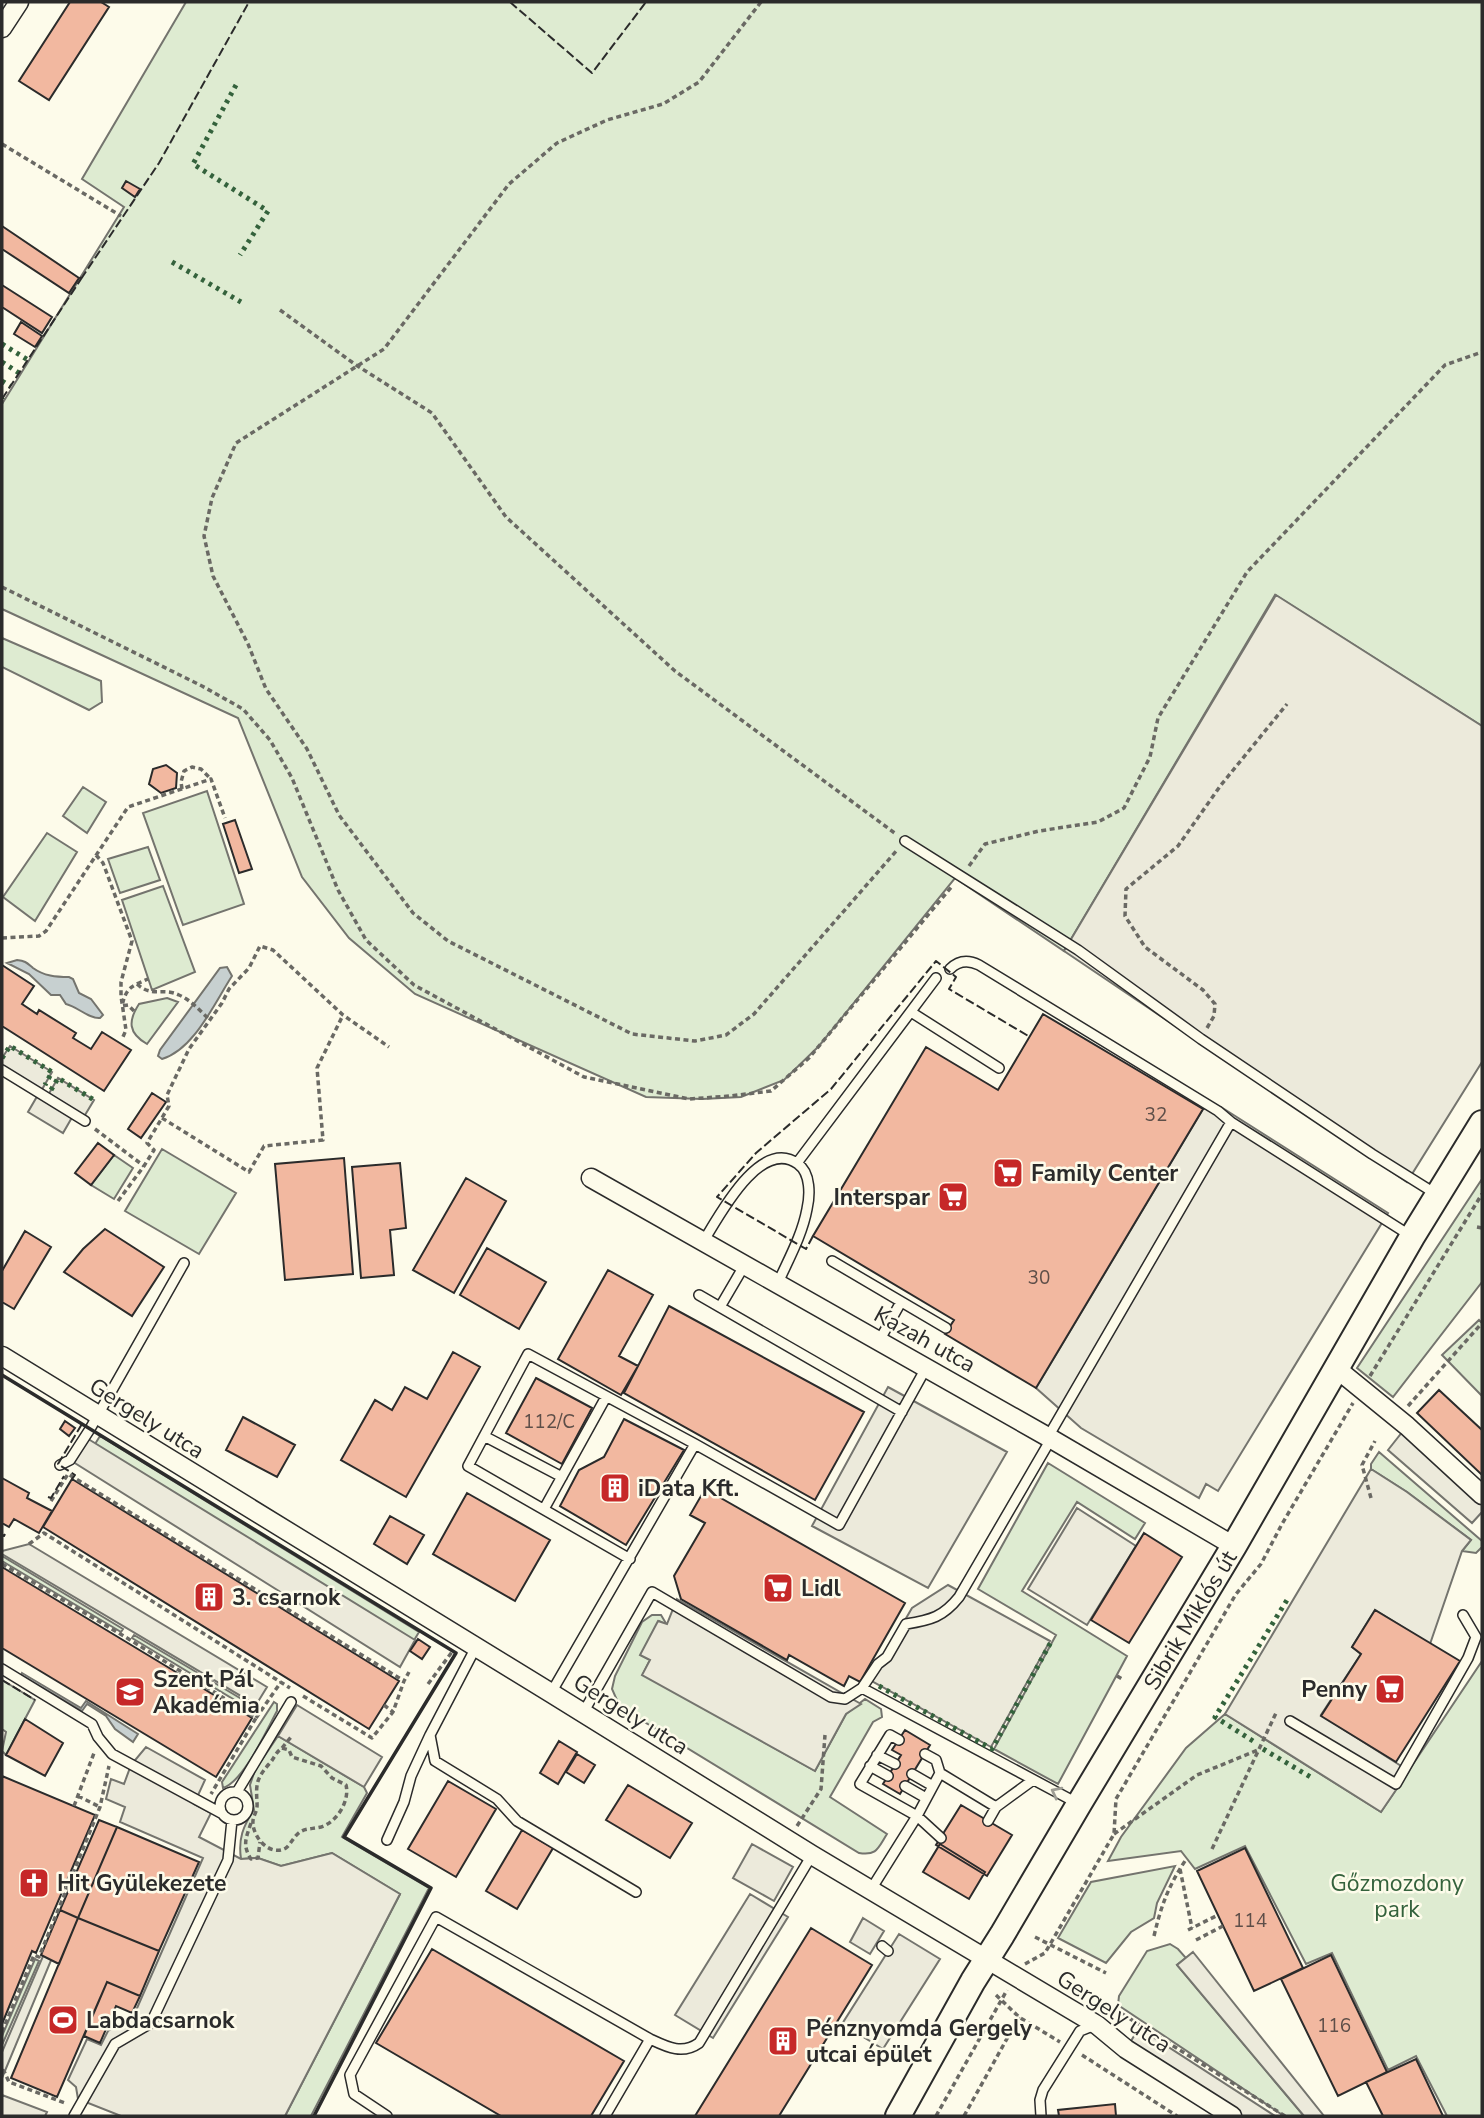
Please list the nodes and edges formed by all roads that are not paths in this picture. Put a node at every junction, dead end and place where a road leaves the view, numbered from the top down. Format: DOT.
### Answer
graph roads {
  1 [pos="19,2"];
  2 [pos="2,28"];
  3 [pos="905,841"];
  4 [pos="950,969"];
  5 [pos="936,978"];
  6 [pos="911,1012"];
  7 [pos="999,1068"];
  8 [pos="2,1070"];
  9 [pos="85,1121"];
  10 [pos="1231,1122"];
  11 [pos="1482,1124"];
  12 [pos="797,1163"];
  13 [pos="591,1178"];
  14 [pos="1438,1195"];
  15 [pos="1412,1237"];
  16 [pos="703,1242"];
  17 [pos="832,1261"];
  18 [pos="184,1264"];
  19 [pos="744,1266"];
  20 [pos="777,1284"];
  21 [pos="699,1295"];
  22 [pos="901,1302"];
  23 [pos="720,1307"];
  24 [pos="946,1328"];
  25 [pos="878,1341"];
  26 [pos="2,1356"];
  27 [pos="926,1368"];
  28 [pos="1337,1369"];
  29 [pos="606,1396"];
  30 [pos="902,1412"];
  31 [pos="97,1416"];
  32 [pos="484,1436"];
  33 [pos="1050,1438"];
  34 [pos="695,1444"];
  35 [pos="60,1465"];
  36 [pos="562,1477"];
  37 [pos="1482,1495"];
  38 [pos="544,1509"];
  39 [pos="1234,1546"];
  40 [pos="630,1559"];
  41 [pos="1463,1615"];
  42 [pos="476,1647"];
  43 [pos="2,1669"];
  44 [pos="862,1688"];
  45 [pos="551,1693"];
  46 [pos="292,1702"];
  47 [pos="583,1713"];
  48 [pos="1290,1721"];
  49 [pos="430,1735"];
  50 [pos="899,1740"];
  51 [pos="925,1754"];
  52 [pos="877,1755"];
  53 [pos="895,1764"];
  54 [pos="870,1766"];
  55 [pos="940,1773"];
  56 [pos="912,1774"];
  57 [pos="888,1776"];
  58 [pos="1033,1780"];
  59 [pos="905,1786"];
  60 [pos="933,1786"];
  61 [pos="237,1792"];
  62 [pos="926,1798"];
  63 [pos="1079,1804"];
  64 [pos="996,1807"];
  65 [pos="221,1813"];
  66 [pos="917,1816"];
  67 [pos="232,1820"];
  68 [pos="988,1821"];
  69 [pos="941,1838"];
  70 [pos="387,1840"];
  71 [pos="812,1856"];
  72 [pos="870,1891"];
  73 [pos="636,1892"];
  74 [pos="987,1959"];
  75 [pos="1097,2025"];
  76 [pos="650,2039"];
  77 [pos="76,2112"];
  78 [pos="382,2115"];
  79 [pos="605,2116"];
  80 [pos="898,2116"];
  81 [pos="1041,2116"];
  82 [pos="1232,2116"];
  1 -- 2 [label="street"];
  3 -- 14 [label="lane"];
  4 -- 10 [label="lane"];
  5 -- 6 [label="lane"];
  6 -- 7 [label="lane"];
  6 -- 12 [label="lane"];
  8 -- 9 [label="lane"];
  10 -- 15 [label="lane"];
  10 -- 33 [label="lane"];
  11 -- 14 [label="street, Sibrik Miklós út"];
  12 -- 16 [label="lane"];
  12 -- 20 [label="lane"];
  13 -- 16 [label="street, Kazah utca"];
  14 -- 15 [label="street, Sibrik Miklós út"];
  15 -- 28 [label="street, Sibrik Miklós út"];
  16 -- 19 [label="street, Kazah utca"];
  17 -- 22 [label="lane"];
  18 -- 31 [label="lane"];
  19 -- 20 [label="street, Kazah utca"];
  19 -- 23 [label="lane"];
  20 -- 25 [label="street, Kazah utca"];
  21 -- 23 [label="lane"];
  22 -- 24 [label="lane"];
  22 -- 25 [label="lane"];
  23 -- 30 [label="lane"];
  25 -- 27 [label="street, Kazah utca"];
  26 -- 31 [label="street, Gergely utca"];
  27 -- 30 [label="lane"];
  27 -- 33 [label="street, Kazah utca"];
  28 -- 37 [label="street"];
  28 -- 39 [label="street, Sibrik Miklós út"];
  29 -- 32 [label="lane"];
  29 -- 34 [label="lane"];
  29 -- 36 [label="lane"];
  30 -- 34 [label="lane"];
  31 -- 35 [label="lane"];
  31 -- 42 [label="street, Gergely utca"];
  32 -- 36 [label="lane"];
  32 -- 38 [label="lane"];
  33 -- 39 [label="street, Kazah utca"];
  33 -- 44 [label="lane"];
  34 -- 40 [label="lane"];
  36 -- 38 [label="lane"];
  38 -- 40 [label="lane"];
  39 -- 63 [label="street, Sibrik Miklós út"];
  40 -- 45 [label="lane"];
  41 -- 48 [label="lane"];
  42 -- 45 [label="street, Gergely utca"];
  42 -- 49 [label="lane"];
  43 -- 65 [label="lane"];
  44 -- 47 [label="lane"];
  44 -- 58 [label="lane"];
  45 -- 47 [label="street, Gergely utca"];
  46 -- 61 [label="lane"];
  47 -- 71 [label="street, Gergely utca"];
  49 -- 70 [label="lane"];
  49 -- 73 [label="lane"];
  50 -- 52 [label="lane"];
  51 -- 55 [label="lane"];
  52 -- 53 [label="lane"];
  52 -- 54 [label="lane"];
  54 -- 57 [label="lane"];
  54 -- 66 [label="lane"];
  55 -- 60 [label="lane"];
  55 -- 64 [label="lane"];
  56 -- 60 [label="lane"];
  63 -- 58 [label="lane, one-way"];
  58 -- 64 [label="lane"];
  59 -- 62 [label="lane"];
  60 -- 62 [label="lane"];
  61 -- 65 [label="lane"];
  61 -- 67 [label="lane"];
  62 -- 66 [label="lane"];
  63 -- 74 [label="street, Sibrik Miklós út"];
  64 -- 68 [label="lane"];
  65 -- 67 [label="lane"];
  66 -- 69 [label="lane"];
  66 -- 72 [label="lane"];
  67 -- 77 [label="lane"];
  71 -- 72 [label="street, Gergely utca"];
  71 -- 76 [label="lane"];
  72 -- 74 [label="street, Gergely utca"];
  74 -- 75 [label="street, Gergely utca"];
  74 -- 80 [label="street, Sibrik Miklós út"];
  75 -- 81 [label="lane"];
  75 -- 82 [label="street, Gergely utca"];
  76 -- 78 [label="lane"];
  76 -- 79 [label="lane"];
}
